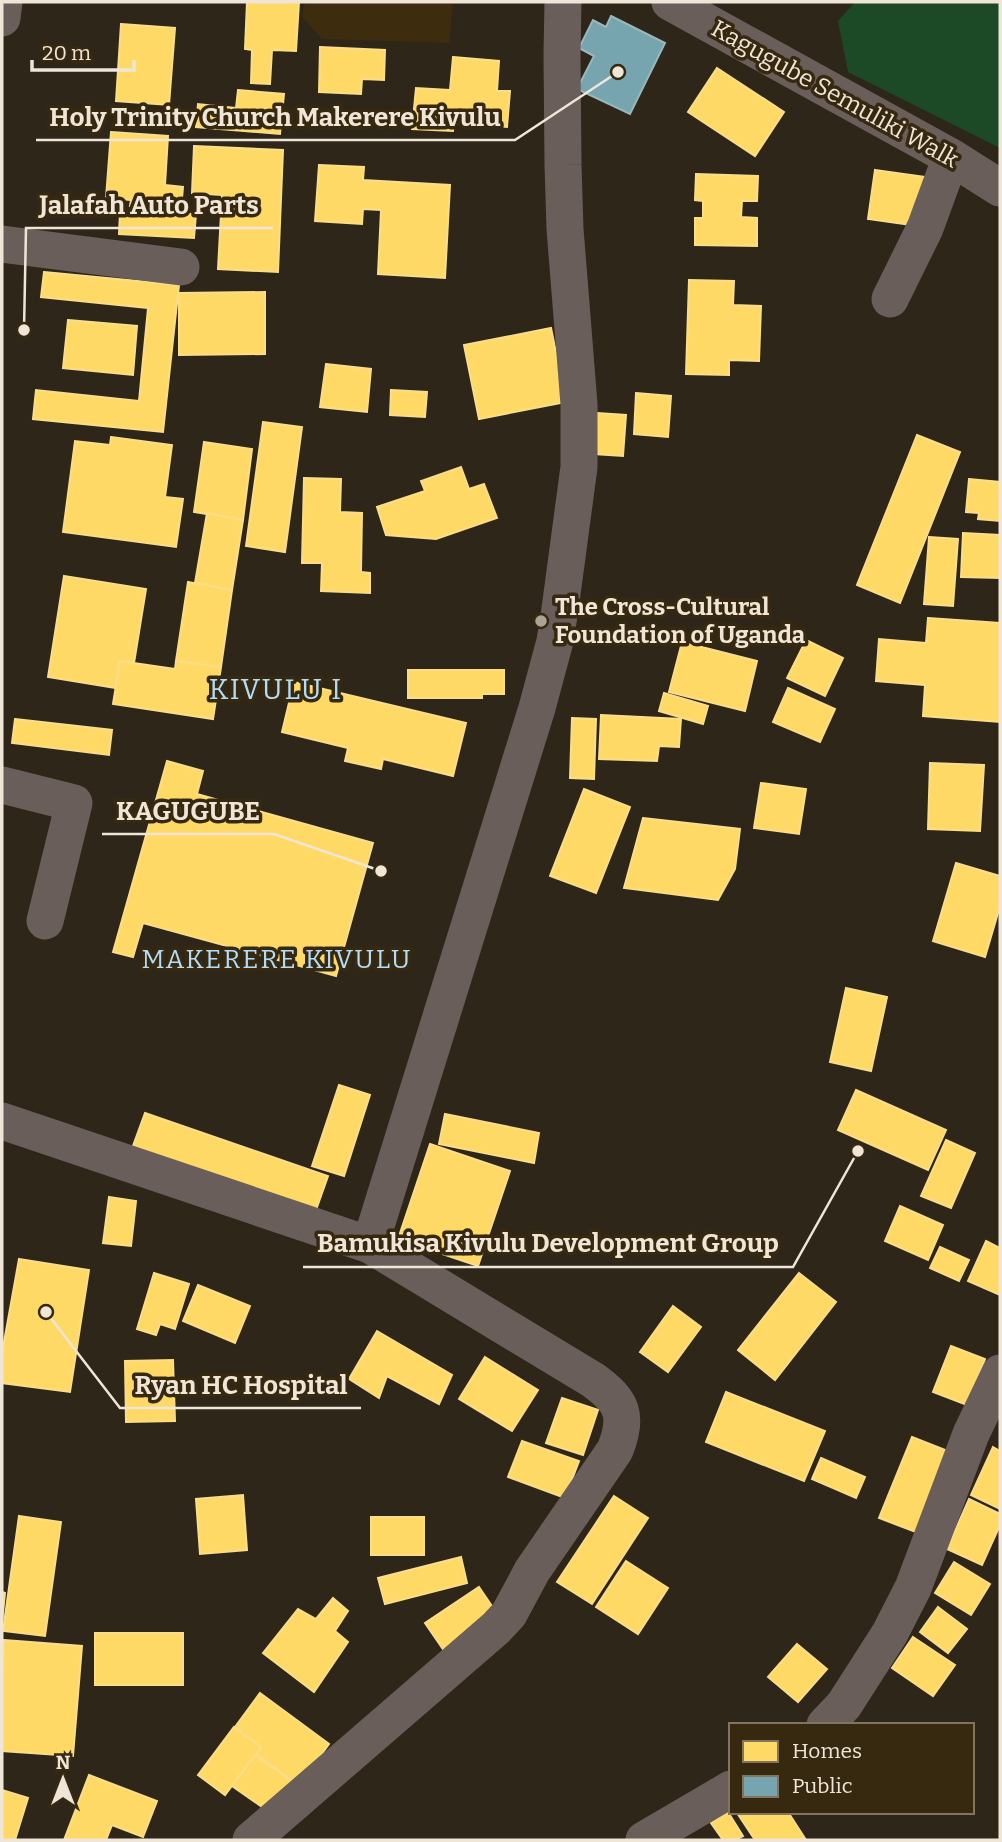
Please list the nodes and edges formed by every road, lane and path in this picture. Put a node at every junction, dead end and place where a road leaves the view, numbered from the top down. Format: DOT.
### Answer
graph roads {
  1 [pos="4,2"];
  2 [pos="564,2"];
  3 [pos="670,2"];
  4 [pos="2,18"];
  5 [pos="951,157"];
  6 [pos="1000,188"];
  7 [pos="2,244"];
  8 [pos="181,267"];
  9 [pos="890,299"];
  10 [pos="2,785"];
  11 [pos="45,921"];
  12 [pos="2,1121"];
  13 [pos="370,1245"];
  14 [pos="1000,1373"];
  15 [pos="827,1723"];
  16 [pos="729,1790"];
  17 [pos="251,1840"];
  18 [pos="644,1840"];
  1 -- 4 [label="street"];
  2 -- 13 [label="street"];
  3 -- 5 [label="street, Kagugube Semuliki Walk"];
  5 -- 6 [label="street, Kagugube Semuliki Walk"];
  5 -- 9 [label="street"];
  7 -- 8 [label="street"];
  10 -- 11 [label="street"];
  12 -- 13 [label="street"];
  13 -- 17 [label="street"];
  14 -- 15 [label="street"];
  16 -- 18 [label="street"];
}
